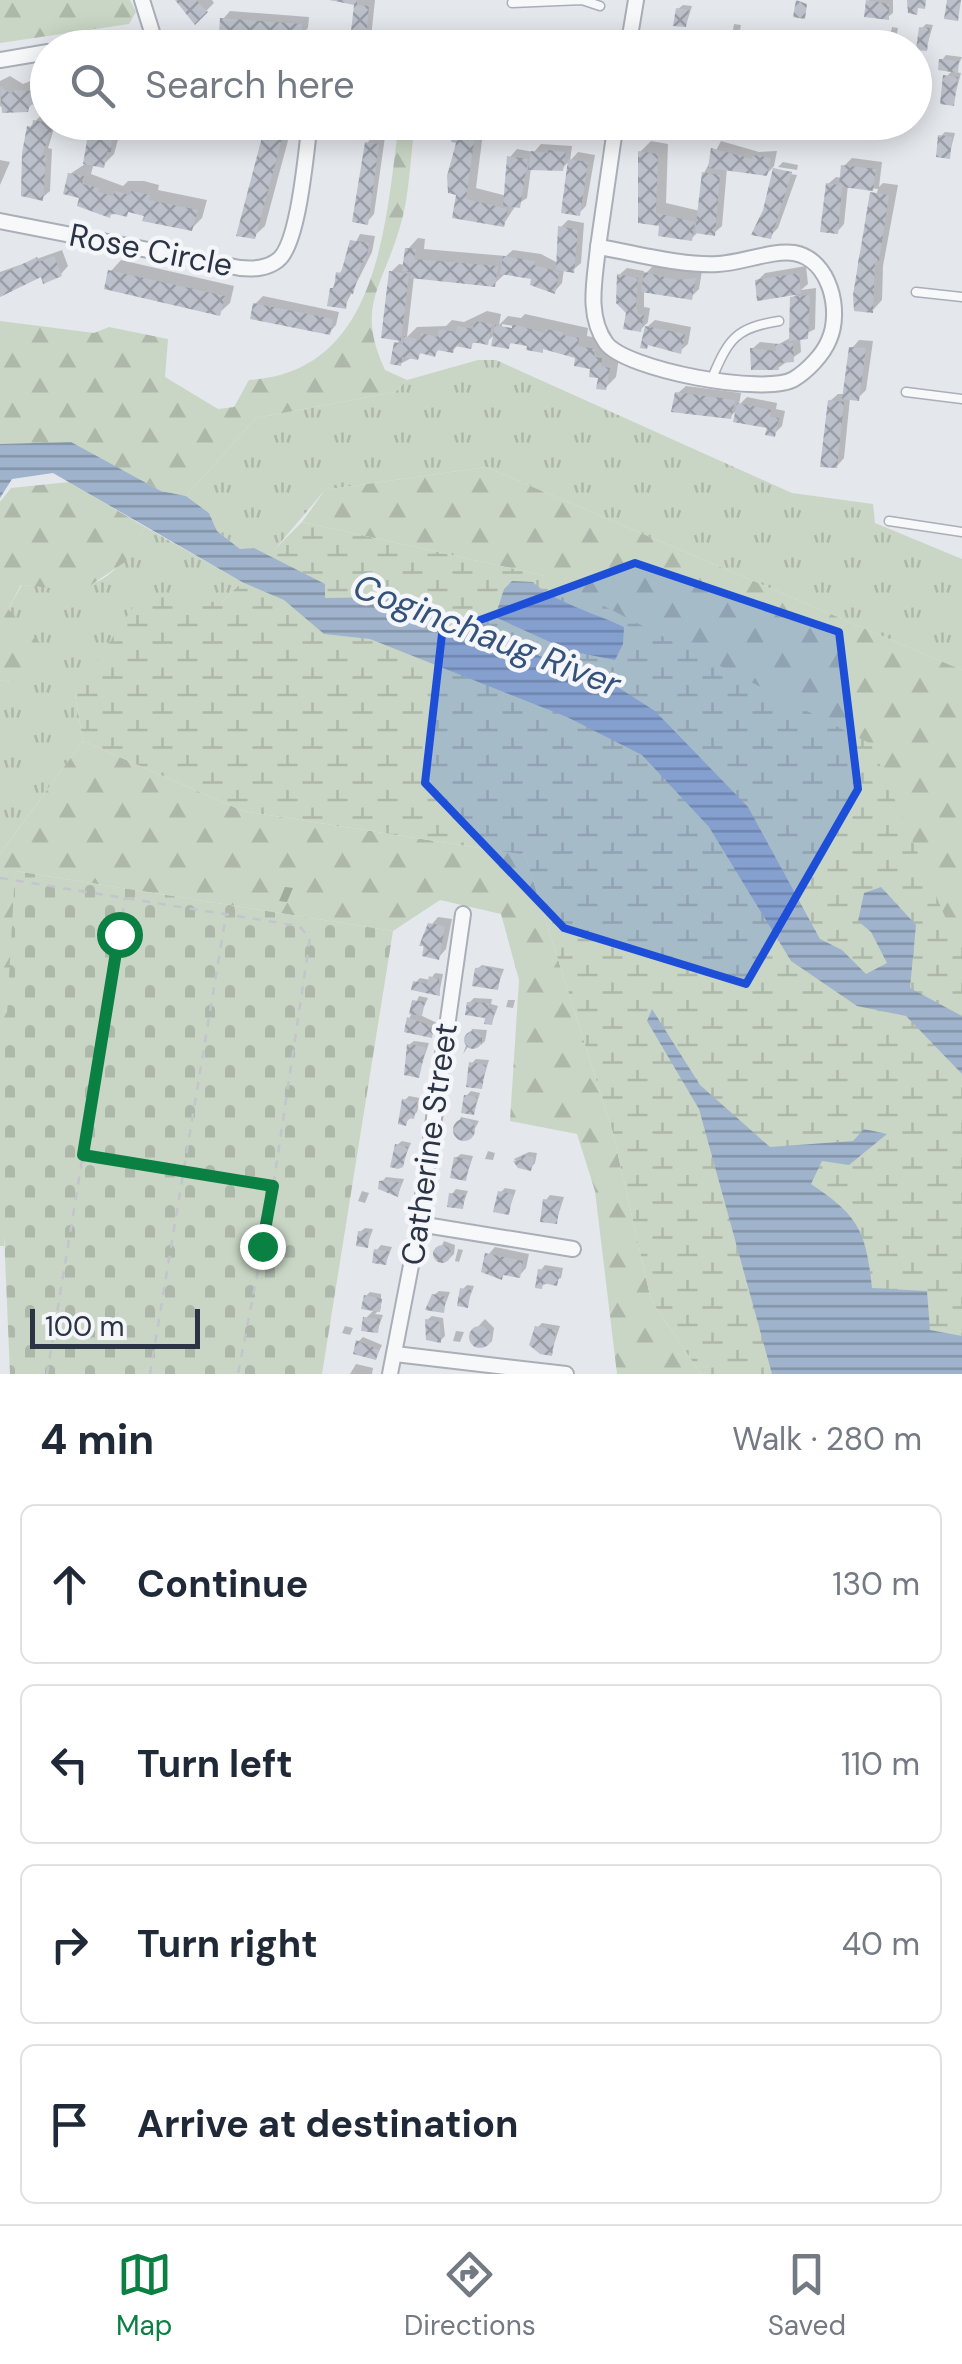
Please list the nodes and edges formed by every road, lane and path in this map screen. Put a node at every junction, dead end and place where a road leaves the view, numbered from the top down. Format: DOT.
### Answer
graph roads {
  1 [pos="142,0"];
  2 [pos="636,0"];
  3 [pos="512,4"];
  4 [pos="600,6"];
  5 [pos="151,30"];
  6 [pos="631,30"];
  7 [pos="30,55"];
  8 [pos="0,60"];
  9 [pos="307,140"];
  10 [pos="613,140"];
  11 [pos="0,220"];
  12 [pos="598,247"];
  13 [pos="916,292"];
  14 [pos="962,297"];
  15 [pos="779,321"];
  16 [pos="712,378"];
  17 [pos="906,392"];
  18 [pos="962,399"];
  19 [pos="890,521"];
  20 [pos="962,532"];
  21 [pos="0,878"];
  22 [pos="125,898"];
  23 [pos="226,914"];
  24 [pos="464,914"];
  25 [pos="83,1155"];
  26 [pos="185,1172"];
  27 [pos="273,1186"];
  28 [pos="419,1224"];
  29 [pos="573,1249"];
  30 [pos="395,1354"];
  31 [pos="47,1374"];
  32 [pos="150,1374"];
  33 [pos="238,1374"];
  34 [pos="390,1374"];
  35 [pos="566,1374"];
  1 -- 5 [label="street"];
  2 -- 6 [label="street"];
  3 -- 4 [label="lane"];
  7 -- 8 [label="street"];
  9 -- 11 [label="street, Rose Circle"];
  10 -- 12 [label="street"];
  12 -- 16 [label="street"];
  12 -- 16 [label="street"];
  13 -- 14 [label="lane"];
  15 -- 16 [label="lane"];
  17 -- 18 [label="lane"];
  19 -- 20 [label="lane"];
  21 -- 22 [label="path"];
  22 -- 23 [label="path"];
  22 -- 25 [label="path"];
  23 -- 26 [label="path"];
  23 -- 27 [label="path"];
  24 -- 28 [label="street, Catherine Street"];
  25 -- 26 [label="path"];
  25 -- 31 [label="path"];
  26 -- 27 [label="path"];
  26 -- 32 [label="path"];
  27 -- 33 [label="path"];
  28 -- 29 [label="street"];
  28 -- 30 [label="street, Catherine Street"];
  30 -- 34 [label="street, Catherine Street"];
  30 -- 35 [label="street"];
}
